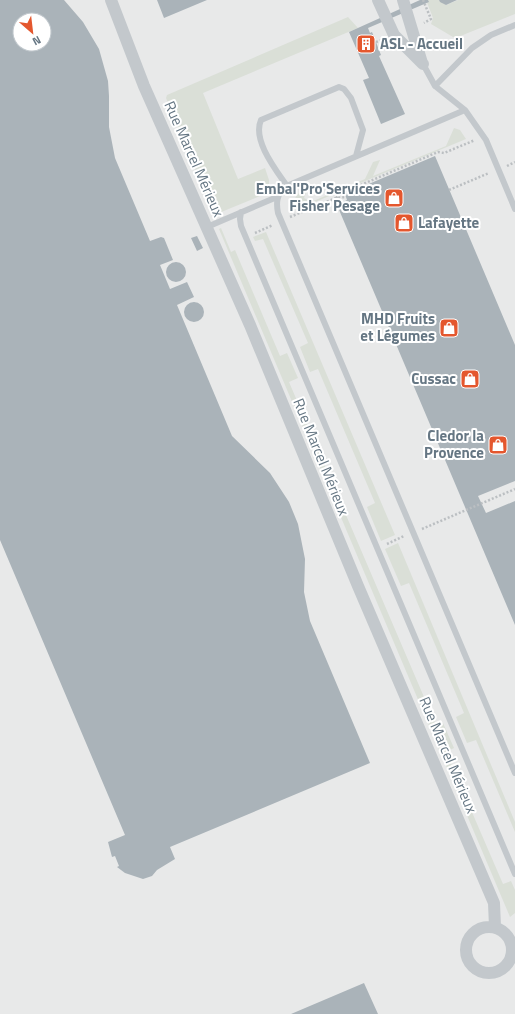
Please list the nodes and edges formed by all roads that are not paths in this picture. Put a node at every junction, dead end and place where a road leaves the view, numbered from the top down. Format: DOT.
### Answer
graph roads {
  1 [pos="111,0"];
  2 [pos="378,0"];
  3 [pos="403,0"];
  4 [pos="515,25"];
  5 [pos="423,64"];
  6 [pos="435,86"];
  7 [pos="465,110"];
  8 [pos="356,156"];
  9 [pos="287,186"];
  10 [pos="278,197"];
  11 [pos="515,209"];
  12 [pos="241,212"];
  13 [pos="206,227"];
  14 [pos="515,773"];
  15 [pos="515,874"];
  16 [pos="495,927"];
  1 -- 13 [label="street, Rue Marcel Mérieux"];
  2 -- 5 [label="street"];
  3 -- 5 [label="street"];
  4 -- 6 [label="lane"];
  5 -- 6 [label="lane"];
  6 -- 7 [label="lane"];
  7 -- 8 [label="lane"];
  7 -- 11 [label="lane"];
  8 -- 9 [label="lane"];
  8 -- 9 [label="lane"];
  9 -- 10 [label="lane"];
  10 -- 12 [label="lane"];
  10 -- 14 [label="lane"];
  12 -- 13 [label="lane"];
  12 -- 15 [label="lane"];
  13 -- 16 [label="street, Rue Marcel Mérieux"];
}
